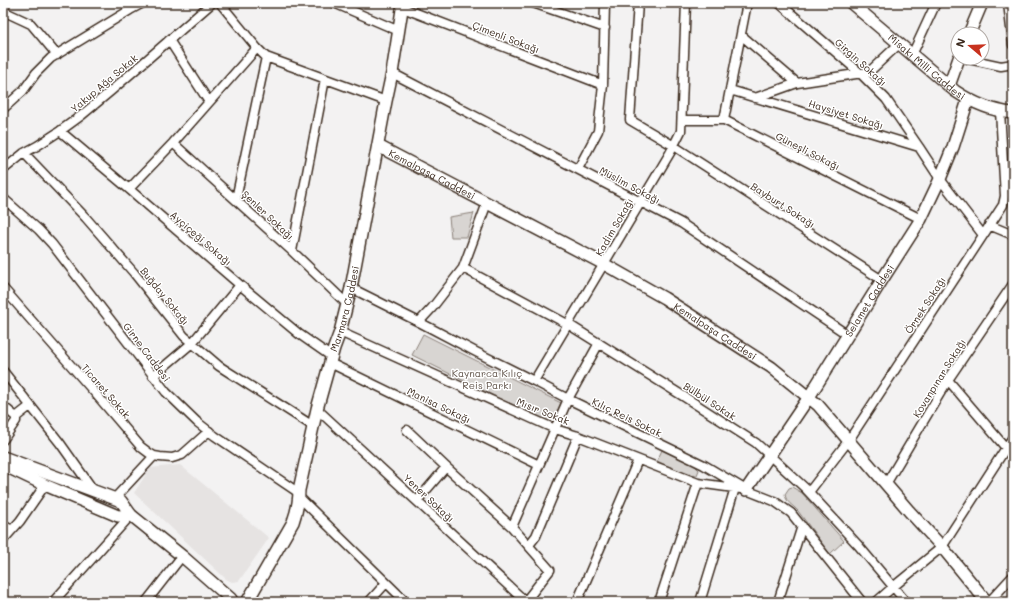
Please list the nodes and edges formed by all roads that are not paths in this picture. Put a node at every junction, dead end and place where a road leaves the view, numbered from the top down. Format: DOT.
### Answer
graph roads {
  1 [pos="143,3"];
  2 [pos="212,3"];
  3 [pos="220,3"];
  4 [pos="334,3"];
  5 [pos="533,3"];
  6 [pos="605,3"];
  7 [pos="638,3"];
  8 [pos="686,3"];
  9 [pos="747,3"];
  10 [pos="779,3"];
  11 [pos="851,3"];
  12 [pos="936,3"];
  13 [pos="982,3"];
  14 [pos="1008,3"];
  15 [pos="403,5"];
  16 [pos="3,11"];
  17 [pos="972,26"];
  18 [pos="605,28"];
  19 [pos="399,31"];
  20 [pos="741,35"];
  21 [pos="169,40"];
  22 [pos="899,44"];
  23 [pos="1013,45"];
  24 [pos="257,48"];
  25 [pos="57,55"];
  26 [pos="912,55"];
  27 [pos="266,58"];
  28 [pos="990,64"];
  29 [pos="1013,64"];
  30 [pos="956,66"];
  31 [pos="392,72"];
  32 [pos="860,74"];
  33 [pos="325,79"];
  34 [pos="797,83"];
  35 [pos="603,85"];
  36 [pos="949,86"];
  37 [pos="730,90"];
  38 [pos="755,98"];
  39 [pos="968,100"];
  40 [pos="386,101"];
  41 [pos="209,102"];
  42 [pos="3,109"];
  43 [pos="1000,111"];
  44 [pos="1013,113"];
  45 [pos="682,120"];
  46 [pos="724,120"];
  47 [pos="60,131"];
  48 [pos="174,143"];
  49 [pos="378,146"];
  50 [pos="674,146"];
  51 [pos="919,146"];
  52 [pos="24,153"];
  53 [pos="578,169"];
  54 [pos="3,170"];
  55 [pos="1004,174"];
  56 [pos="1013,176"];
  57 [pos="940,179"];
  58 [pos="129,189"];
  59 [pos="3,198"];
  60 [pos="236,199"];
  61 [pos="641,202"];
  62 [pos="487,203"];
  63 [pos="921,219"];
  64 [pos="990,225"];
  65 [pos="983,235"];
  66 [pos="1013,235"];
  67 [pos="292,251"];
  68 [pos="604,264"];
  69 [pos="463,268"];
  70 [pos="882,280"];
  71 [pos="240,285"];
  72 [pos="1013,286"];
  73 [pos="3,288"];
  74 [pos="351,288"];
  75 [pos="347,304"];
  76 [pos="419,322"];
  77 [pos="568,324"];
  78 [pos="340,332"];
  79 [pos="848,335"];
  80 [pos="192,343"];
  81 [pos="599,343"];
  82 [pos="331,360"];
  83 [pos="3,371"];
  84 [pos="153,376"];
  85 [pos="948,380"];
  86 [pos="534,381"];
  87 [pos="809,397"];
  88 [pos="568,399"];
  89 [pos="3,406"];
  90 [pos="30,406"];
  91 [pos="317,409"];
  92 [pos="16,417"];
  93 [pos="313,426"];
  94 [pos="555,429"];
  95 [pos="407,430"];
  96 [pos="209,431"];
  97 [pos="578,436"];
  98 [pos="1013,437"];
  99 [pos="3,440"];
  100 [pos="849,440"];
  101 [pos="1006,448"];
  102 [pos="770,455"];
  103 [pos="154,456"];
  104 [pos="3,458"];
  105 [pos="638,460"];
  106 [pos="3,465"];
  107 [pos="539,465"];
  108 [pos="446,467"];
  109 [pos="698,483"];
  110 [pos="886,484"];
  111 [pos="45,485"];
  112 [pos="740,489"];
  113 [pos="94,491"];
  114 [pos="809,492"];
  115 [pos="299,495"];
  116 [pos="114,499"];
  117 [pos="417,501"];
  118 [pos="131,514"];
  119 [pos="3,525"];
  120 [pos="802,526"];
  121 [pos="512,527"];
  122 [pos="12,530"];
  123 [pos="3,540"];
  124 [pos="529,545"];
  125 [pos="942,547"];
  126 [pos="182,556"];
  127 [pos="1013,576"];
  128 [pos="386,583"];
  129 [pos="893,587"];
  130 [pos="230,601"];
  131 [pos="53,602"];
  132 [pos="146,602"];
  133 [pos="246,602"];
  134 [pos="368,602"];
  135 [pos="406,602"];
  136 [pos="526,602"];
  137 [pos="577,602"];
  138 [pos="659,602"];
  139 [pos="700,602"];
  140 [pos="778,602"];
  141 [pos="862,602"];
  142 [pos="876,602"];
  143 [pos="906,602"];
  144 [pos="988,602"];
  1 -- 25 [label="street"];
  2 -- 21 [label="street, Yakup Ağa Sokak"];
  3 -- 24 [label="street"];
  4 -- 19 [label="street"];
  5 -- 18 [label="street"];
  6 -- 18 [label="street"];
  7 -- 50 [label="street, Bayburt Sokağı"];
  8 -- 45 [label="street, Kadim Sokağı"];
  9 -- 20 [label="street"];
  10 -- 32 [label="street, Girgin Sokağı"];
  11 -- 22 [label="street, Misakı Milli Caddesi"];
  12 -- 26 [label="street"];
  13 -- 17 [label="street"];
  14 -- 23 [label="street"];
  15 -- 19 [label="street, Marmara Caddesi"];
  15 -- 35 [label="street, Çimenli Sokağı"];
  16 -- 25 [label="street"];
  18 -- 35 [label="street"];
  19 -- 31 [label="street, Marmara Caddesi"];
  20 -- 34 [label="street"];
  20 -- 37 [label="street"];
  21 -- 41 [label="street"];
  21 -- 47 [label="street, Yakup Ağa Sokak"];
  22 -- 26 [label="street, Misakı Milli Caddesi"];
  22 -- 32 [label="street"];
  24 -- 27 [label="street"];
  24 -- 41 [label="street"];
  25 -- 42 [label="street"];
  26 -- 36 [label="street, Misakı Milli Caddesi"];
  27 -- 33 [label="street"];
  27 -- 60 [label="street"];
  28 -- 29 [label="street"];
  30 -- 36 [label="street"];
  31 -- 40 [label="street, Marmara Caddesi"];
  31 -- 53 [label="street, Müslim Sokağı"];
  32 -- 34 [label="street"];
  32 -- 51 [label="street, Girgin Sokağı"];
  33 -- 40 [label="street"];
  33 -- 67 [label="street"];
  34 -- 38 [label="street"];
  35 -- 53 [label="street"];
  36 -- 39 [label="street, Misakı Milli Caddesi"];
  37 -- 38 [label="street, Haysiyet Sokağı"];
  37 -- 46 [label="street"];
  38 -- 51 [label="street, Haysiyet Sokağı"];
  39 -- 43 [label="street, Misakı Milli Caddesi"];
  39 -- 57 [label="street, Selamet Caddesi"];
  40 -- 49 [label="street, Marmara Caddesi"];
  41 -- 48 [label="street"];
  43 -- 44 [label="street, Misakı Milli Caddesi"];
  43 -- 55 [label="street, Örnek Sokağı"];
  45 -- 46 [label="street, Güneşli Sokağı"];
  45 -- 50 [label="street, Kadim Sokağı"];
  46 -- 63 [label="street, Güneşli Sokağı"];
  47 -- 52 [label="street, Yakup Ağa Sokak"];
  47 -- 58 [label="street, Ayçiçeği Sokağı"];
  48 -- 58 [label="street"];
  48 -- 60 [label="street, Şenler Sokağı"];
  49 -- 62 [label="street, Kemalpaşa Caddesi"];
  49 -- 74 [label="street, Marmara Caddesi"];
  50 -- 61 [label="street, Kadim Sokağı"];
  50 -- 70 [label="street, Bayburt Sokağı"];
  51 -- 57 [label="street"];
  52 -- 54 [label="street, Yakup Ağa Sokak"];
  52 -- 80 [label="street, Buğday Sokağı"];
  53 -- 61 [label="street, Müslim Sokağı"];
  55 -- 56 [label="street"];
  55 -- 64 [label="street, Örnek Sokağı"];
  57 -- 63 [label="street, Selamet Caddesi"];
  57 -- 65 [label="street"];
  58 -- 71 [label="street, Ayçiçeği Sokağı"];
  59 -- 84 [label="street, Girne Caddesi"];
  60 -- 67 [label="street, Şenler Sokağı"];
  61 -- 68 [label="street, Kadim Sokağı"];
  61 -- 79 [label="street, Müslim Sokağı"];
  62 -- 68 [label="street, Kemalpaşa Caddesi"];
  62 -- 69 [label="street"];
  63 -- 70 [label="street, Selamet Caddesi"];
  64 -- 65 [label="street, Örnek Sokağı"];
  64 -- 66 [label="street"];
  65 -- 100 [label="street, Örnek Sokağı"];
  67 -- 75 [label="street, Şenler Sokağı"];
  68 -- 77 [label="street, Kadim Sokağı"];
  68 -- 87 [label="street, Kemalpaşa Caddesi"];
  69 -- 76 [label="street"];
  69 -- 77 [label="street, Bülbül Sokak"];
  70 -- 79 [label="street, Selamet Caddesi"];
  71 -- 80 [label="street"];
  71 -- 82 [label="street, Ayçiçeği Sokağı"];
  72 -- 85 [label="street, Kovanpınar Sokağı"];
  73 -- 103 [label="street, Ticaret Sokak"];
  74 -- 75 [label="street, Marmara Caddesi"];
  74 -- 76 [label="street, Kılıç Reis Sokak"];
  75 -- 78 [label="street, Marmara Caddesi"];
  76 -- 86 [label="street, Kılıç Reis Sokak"];
  77 -- 81 [label="street, Bülbül Sokak"];
  77 -- 86 [label="street, Kadim Sokağı"];
  78 -- 82 [label="street, Marmara Caddesi"];
  78 -- 94 [label="street, Mısır Sokak"];
  79 -- 87 [label="street, Selamet Caddesi"];
  80 -- 84 [label="street"];
  80 -- 93 [label="street, Buğday Sokağı"];
  81 -- 88 [label="street"];
  81 -- 102 [label="street, Bülbül Sokak"];
  82 -- 91 [label="street, Marmara Caddesi"];
  82 -- 107 [label="street, Manisa Sokağı"];
  83 -- 90 [label="street"];
  84 -- 96 [label="street, Girne Caddesi"];
  85 -- 101 [label="street"];
  85 -- 110 [label="street, Kovanpınar Sokağı"];
  86 -- 88 [label="street, Kılıç Reis Sokak"];
  87 -- 100 [label="street, Kemalpaşa Caddesi"];
  87 -- 102 [label="street, Selamet Caddesi"];
  88 -- 94 [label="street"];
  88 -- 112 [label="street, Kılıç Reis Sokak"];
  89 -- 92 [label="street"];
  90 -- 92 [label="street"];
  90 -- 113 [label="street"];
  91 -- 93 [label="street, Marmara Caddesi"];
  91 -- 117 [label="street, Yener Sokağı"];
  92 -- 99 [label="street"];
  93 -- 115 [label="street, Marmara Caddesi"];
  94 -- 97 [label="street, Mısır Sokak"];
  94 -- 107 [label="street"];
  95 -- 108 [label="street"];
  96 -- 103 [label="street"];
  96 -- 115 [label="street, Girne Caddesi"];
  97 -- 105 [label="street, Mısır Sokak"];
  97 -- 124 [label="street"];
  98 -- 101 [label="street"];
  100 -- 110 [label="street, Kemalpaşa Caddesi"];
  100 -- 114 [label="street, Örnek Sokağı"];
  101 -- 125 [label="street"];
  102 -- 112 [label="street, Selamet Caddesi"];
  102 -- 114 [label="street, Bülbül Sokak"];
  103 -- 116 [label="street"];
  104 -- 113 [label="street"];
  105 -- 109 [label="street, Mısır Sokak"];
  105 -- 137 [label="street"];
  106 -- 111 [label="street"];
  107 -- 121 [label="street"];
  108 -- 117 [label="street"];
  108 -- 121 [label="street"];
  109 -- 112 [label="street, Mısır Sokak"];
  109 -- 138 [label="street"];
  110 -- 125 [label="street, Kemalpaşa Caddesi"];
  111 -- 118 [label="street"];
  111 -- 122 [label="street"];
  112 -- 120 [label="street, Kılıç Reis Sokak"];
  112 -- 139 [label="street"];
  113 -- 116 [label="street"];
  114 -- 129 [label="street, Bülbül Sokak"];
  115 -- 128 [label="street, Girne Caddesi"];
  115 -- 133 [label="street, Marmara Caddesi"];
  116 -- 118 [label="street"];
  117 -- 136 [label="street, Yener Sokağı"];
  118 -- 126 [label="street"];
  118 -- 131 [label="street"];
  119 -- 122 [label="street"];
  120 -- 140 [label="street"];
  120 -- 141 [label="street, Kılıç Reis Sokak"];
  121 -- 124 [label="street"];
  122 -- 123 [label="street"];
  124 -- 136 [label="street"];
  125 -- 129 [label="street"];
  125 -- 144 [label="street, Kemalpaşa Caddesi"];
  126 -- 130 [label="street"];
  126 -- 132 [label="street"];
  127 -- 144 [label="street"];
  128 -- 134 [label="street"];
  128 -- 135 [label="street, Girne Caddesi"];
  129 -- 142 [label="street"];
  129 -- 143 [label="street, Bülbül Sokak"];
  130 -- 133 [label="street"];
}
